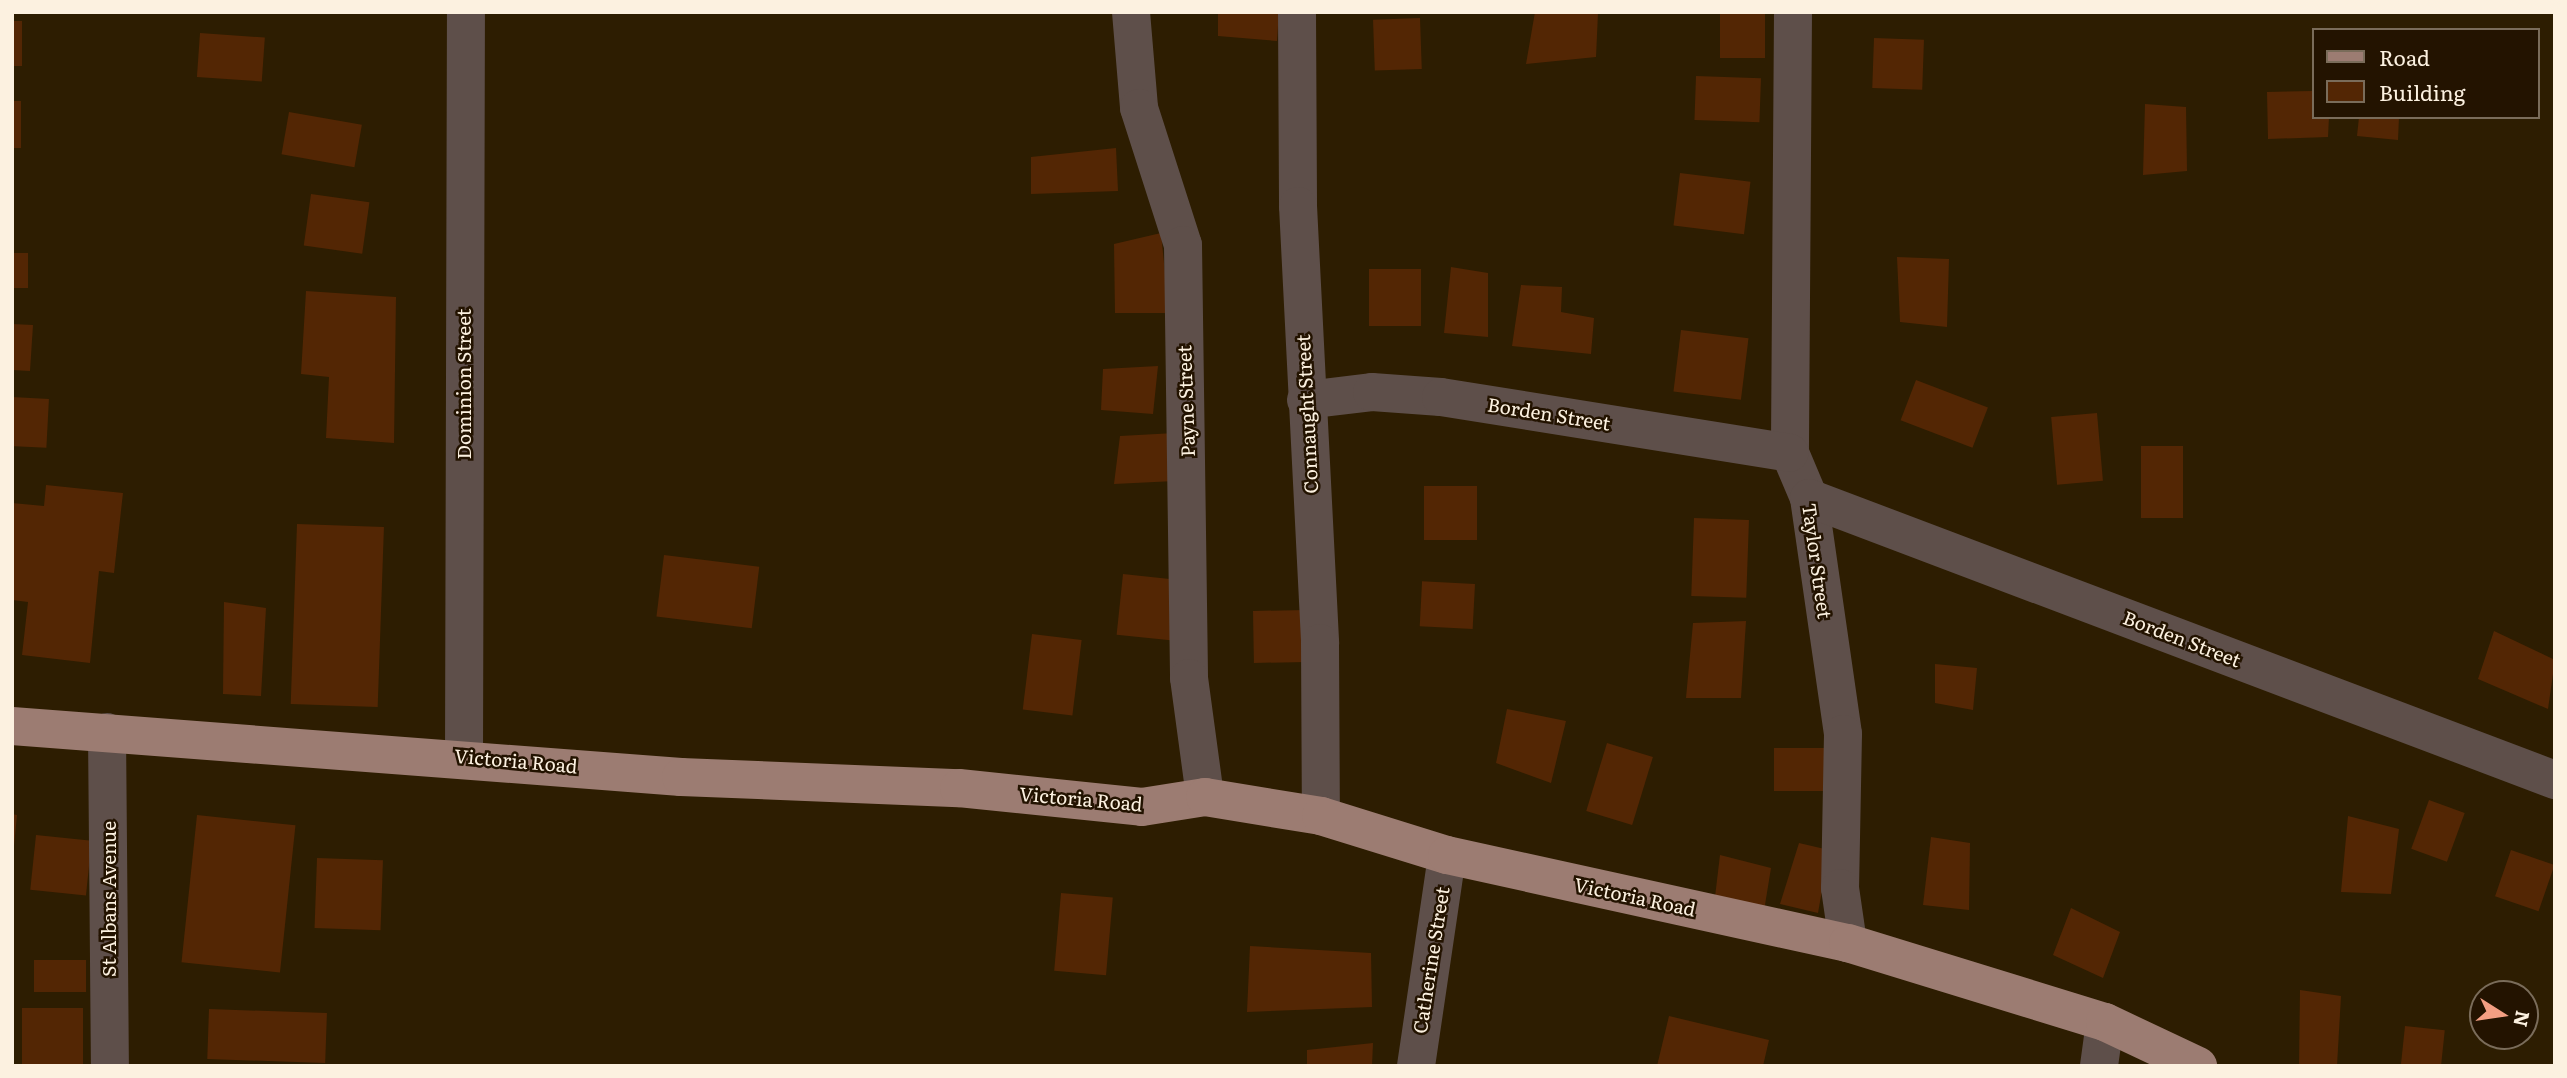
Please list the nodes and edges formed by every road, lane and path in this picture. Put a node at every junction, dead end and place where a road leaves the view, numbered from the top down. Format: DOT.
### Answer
graph roads {
  1 [pos="466,12"];
  2 [pos="1131,12"];
  3 [pos="1297,12"];
  4 [pos="1793,12"];
  5 [pos="1306,400"];
  6 [pos="1790,453"];
  7 [pos="1809,498"];
  8 [pos="12,726"];
  9 [pos="107,732"];
  10 [pos="464,757"];
  11 [pos="2555,780"];
  12 [pos="1205,797"];
  13 [pos="1321,816"];
  14 [pos="1447,855"];
  15 [pos="1848,943"];
  16 [pos="2105,1022"];
  17 [pos="110,1066"];
  18 [pos="1416,1066"];
  19 [pos="2099,1066"];
  20 [pos="2198,1066"];
  1 -- 10 [label="street, Dominion Street"];
  2 -- 12 [label="street, Payne Street"];
  3 -- 5 [label="street, Connaught Street"];
  4 -- 6 [label="street, Taylor Street"];
  5 -- 6 [label="street, Borden Street"];
  5 -- 13 [label="street, Connaught Street"];
  6 -- 7 [label="street, Taylor Street"];
  7 -- 11 [label="street, Borden Street"];
  7 -- 15 [label="street, Taylor Street"];
  8 -- 9 [label="main road, Victoria Road"];
  9 -- 10 [label="main road, Victoria Road"];
  9 -- 17 [label="street, St Albans Avenue"];
  10 -- 12 [label="main road, Victoria Road"];
  12 -- 13 [label="main road, Victoria Road"];
  13 -- 14 [label="main road, Victoria Road"];
  14 -- 15 [label="main road, Victoria Road"];
  14 -- 18 [label="street, Catherine Street"];
  15 -- 16 [label="main road, Victoria Road"];
  16 -- 19 [label="street"];
  16 -- 20 [label="main road, Victoria Road"];
}
